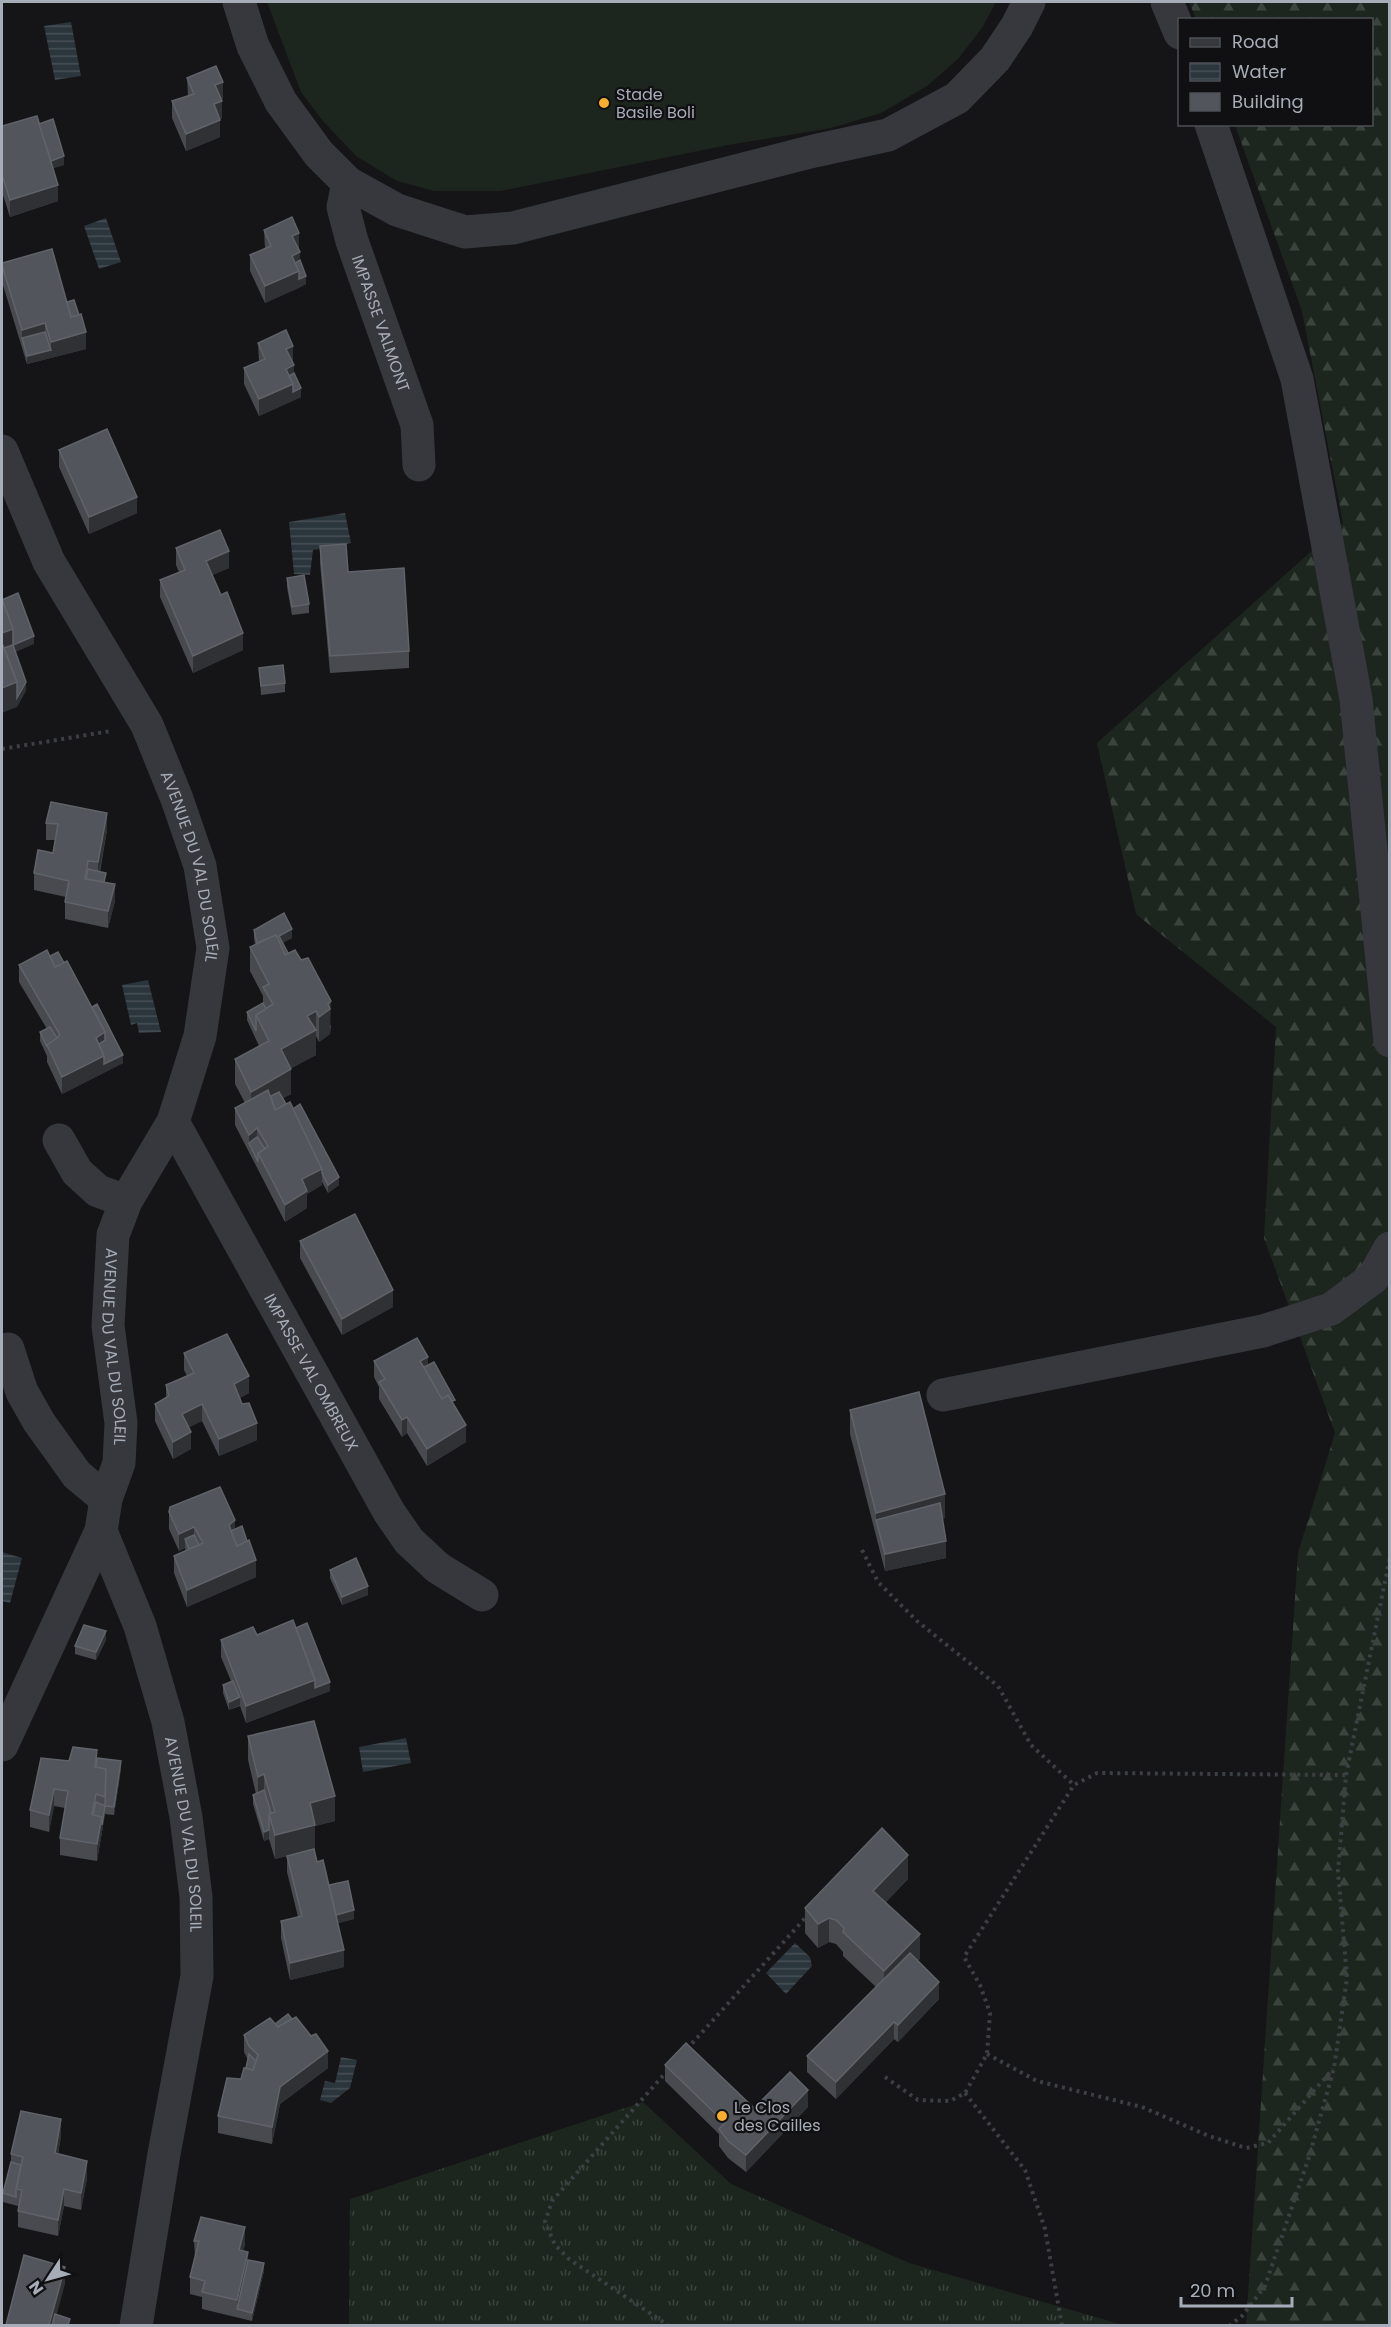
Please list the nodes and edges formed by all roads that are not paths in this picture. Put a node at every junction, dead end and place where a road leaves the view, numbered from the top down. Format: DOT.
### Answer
graph roads {
  1 [pos="239,2"];
  2 [pos="1029,2"];
  3 [pos="1167,2"];
  4 [pos="1178,30"];
  5 [pos="1212,126"];
  6 [pos="348,183"];
  7 [pos="2,451"];
  8 [pos="419,465"];
  9 [pos="1389,1041"];
  10 [pos="173,1122"];
  11 [pos="59,1140"];
  12 [pos="126,1201"];
  13 [pos="1389,1248"];
  14 [pos="8,1348"];
  15 [pos="943,1395"];
  16 [pos="106,1499"];
  17 [pos="101,1531"];
  18 [pos="482,1595"];
  19 [pos="2,1745"];
  20 [pos="136,2325"];
  1 -- 6 [label="street"];
  2 -- 6 [label="street"];
  3 -- 4 [label="street"];
  5 -- 9 [label="street"];
  6 -- 8 [label="street, IMPASSE VALMONT"];
  7 -- 10 [label="street, AVENUE DU VAL DU SOLEIL"];
  10 -- 12 [label="street, AVENUE DU VAL DU SOLEIL"];
  10 -- 18 [label="street, IMPASSE VAL OMBREUX"];
  11 -- 12 [label="street"];
  12 -- 16 [label="street, AVENUE DU VAL DU SOLEIL"];
  13 -- 15 [label="street"];
  14 -- 16 [label="street"];
  16 -- 17 [label="street, AVENUE DU VAL DU SOLEIL"];
  17 -- 19 [label="street"];
  17 -- 20 [label="street, AVENUE DU VAL DU SOLEIL"];
}
